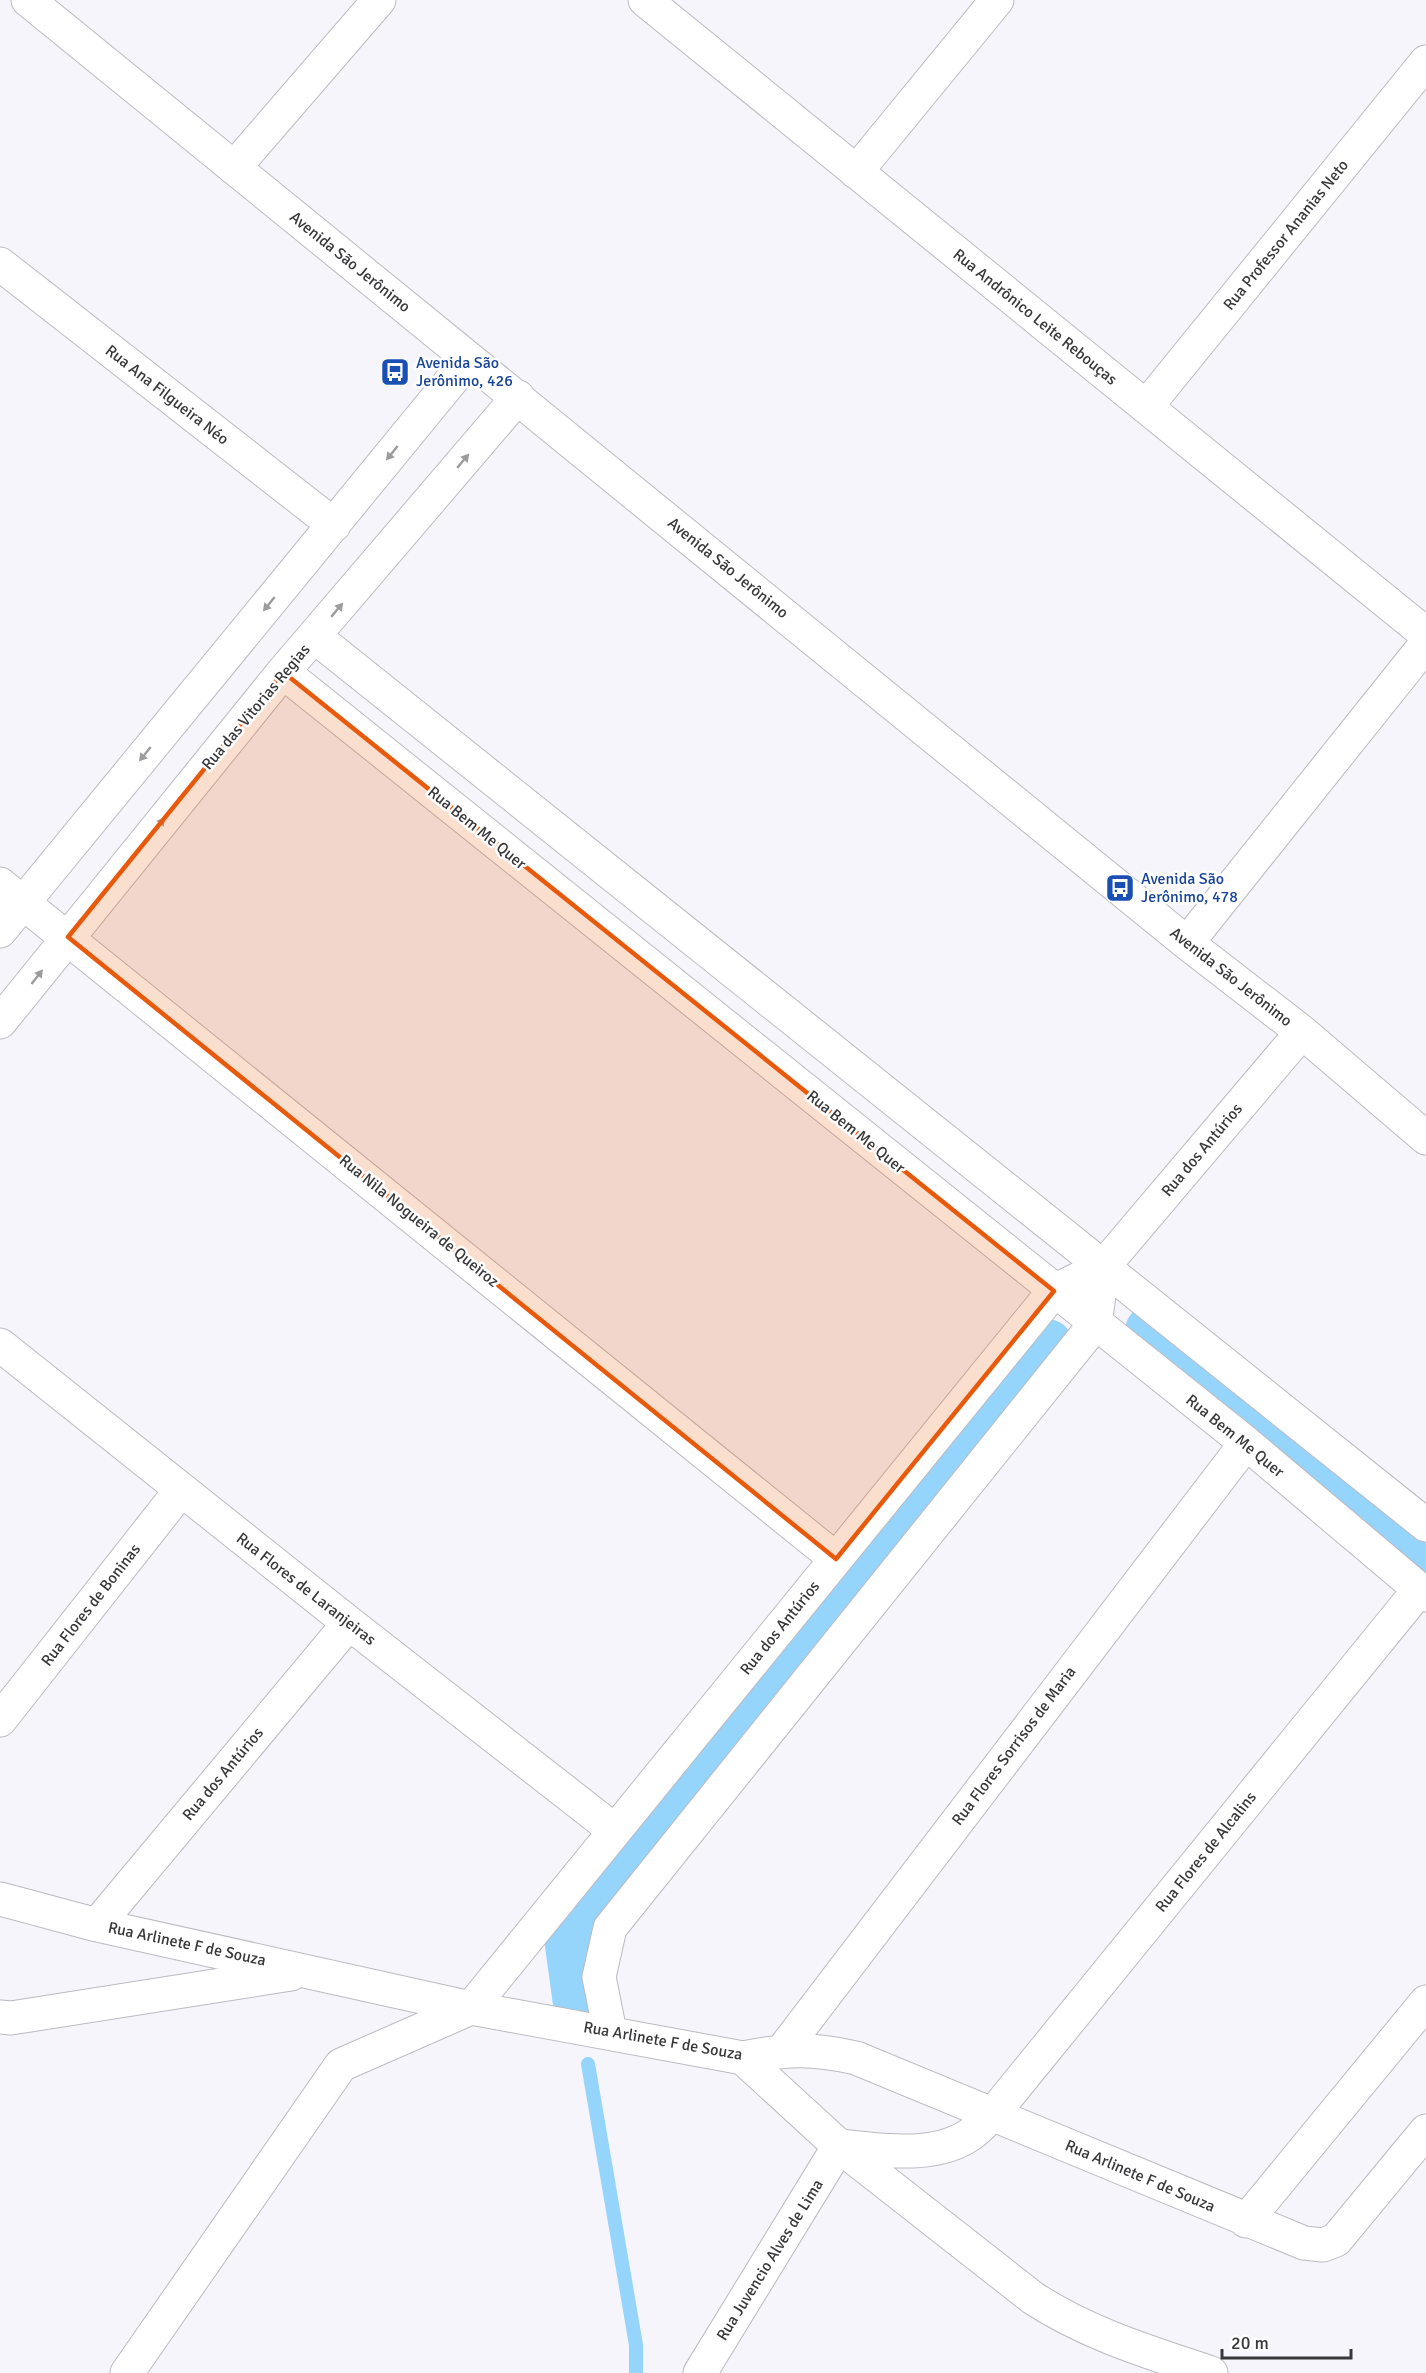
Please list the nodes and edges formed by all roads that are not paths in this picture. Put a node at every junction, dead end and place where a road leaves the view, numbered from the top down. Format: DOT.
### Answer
graph roads {
  1 [pos="28,0"];
  2 [pos="379,0"];
  3 [pos="645,0"];
  4 [pos="997,0"];
  5 [pos="1426,62"];
  6 [pos="234,168"];
  7 [pos="856,172"];
  8 [pos="0,264"];
  9 [pos="469,359"];
  10 [pos="518,397"];
  11 [pos="1146,407"];
  12 [pos="334,525"];
  13 [pos="1426,634"];
  14 [pos="314,636"];
  15 [pos="1426,644"];
  16 [pos="283,672"];
  17 [pos="11,893"];
  18 [pos="0,931"];
  19 [pos="68,937"];
  20 [pos="1187,943"];
  21 [pos="0,1022"];
  22 [pos="1302,1032"];
  23 [pos="1426,1138"];
  24 [pos="1103,1267"];
  25 [pos="1054,1291"];
  26 [pos="1095,1323"];
  27 [pos="2,1351"];
  28 [pos="1246,1443"];
  29 [pos="181,1490"];
  30 [pos="1426,1525"];
  31 [pos="836,1559"];
  32 [pos="1423,1592"];
  33 [pos="349,1623"];
  34 [pos="0,1720"];
  35 [pos="614,1830"];
  36 [pos="0,1899"];
  37 [pos="97,1925"];
  38 [pos="311,1971"];
  39 [pos="1426,2002"];
  40 [pos="471,2008"];
  41 [pos="0,2017"];
  42 [pos="610,2032"];
  43 [pos="783,2050"];
  44 [pos="743,2058"];
  45 [pos="993,2114"];
  46 [pos="1426,2131"];
  47 [pos="839,2146"];
  48 [pos="1246,2221"];
  49 [pos="127,2373"];
  50 [pos="700,2373"];
  51 [pos="1211,2373"];
  1 -- 6 [label="street, Avenida São Jerônimo"];
  2 -- 6 [label="street"];
  3 -- 7 [label="street, Rua Andrônico Leite Rebouças"];
  4 -- 7 [label="street"];
  5 -- 11 [label="street, Rua Professor Ananias Neto"];
  6 -- 9 [label="street, Avenida São Jerônimo"];
  7 -- 11 [label="street, Rua Andrônico Leite Rebouças"];
  8 -- 12 [label="street, Rua Ana Filgueira Néo"];
  9 -- 10 [label="street, Avenida São Jerônimo"];
  9 -- 12 [label="street, one-way"];
  14 -- 10 [label="street, Rua das Vitorias Regias, one-way"];
  10 -- 20 [label="street, Avenida São Jerônimo"];
  11 -- 13 [label="street, Rua Andrônico Leite Rebouças"];
  12 -- 17 [label="street, one-way"];
  14 -- 16 [label="street, Rua das Vitorias Regias"];
  14 -- 24 [label="street"];
  15 -- 20 [label="street"];
  19 -- 16 [label="street, Rua das Vitorias Regias, one-way"];
  16 -- 25 [label="street, Rua Bem Me Quer"];
  17 -- 18 [label="street"];
  17 -- 19 [label="street, Rua Nila Nogueira de Queiroz"];
  21 -- 19 [label="street, Rua das Vitorias Regias, one-way"];
  19 -- 31 [label="street, Rua Nila Nogueira de Queiroz"];
  20 -- 22 [label="street, Avenida São Jerônimo"];
  22 -- 23 [label="street, Avenida São Jerônimo"];
  22 -- 24 [label="street, Rua dos Antúrios"];
  24 -- 25 [label="street, Rua dos Antúrios"];
  24 -- 26 [label="street"];
  24 -- 30 [label="street"];
  25 -- 26 [label="street, Rua Bem Me Quer"];
  25 -- 31 [label="street, Rua dos Antúrios"];
  26 -- 28 [label="street, Rua Bem Me Quer"];
  26 -- 42 [label="street"];
  27 -- 29 [label="street, Rua Flores de Laranjeiras"];
  28 -- 32 [label="street, Rua Bem Me Quer"];
  28 -- 43 [label="street, Rua Flores Sorrisos de Maria"];
  29 -- 33 [label="street, Rua Flores de Laranjeiras"];
  29 -- 34 [label="street, Rua Flores de Boninas"];
  31 -- 35 [label="street, Rua dos Antúrios"];
  32 -- 45 [label="street, Rua Flores de Alcalins"];
  33 -- 35 [label="street, Rua Flores de Laranjeiras"];
  33 -- 37 [label="street, Rua dos Antúrios"];
  35 -- 40 [label="street, Rua dos Antúrios"];
  36 -- 37 [label="street, Rua Arlinete F de Souza"];
  37 -- 38 [label="street, Rua Arlinete F de Souza"];
  38 -- 40 [label="street, Rua Arlinete F de Souza"];
  38 -- 41 [label="street"];
  39 -- 48 [label="street"];
  40 -- 42 [label="street, Rua Arlinete F de Souza"];
  40 -- 49 [label="street"];
  42 -- 44 [label="street, Rua Arlinete F de Souza"];
  43 -- 44 [label="street, Rua Arlinete F de Souza"];
  43 -- 45 [label="street, Rua Arlinete F de Souza"];
  44 -- 47 [label="street"];
  45 -- 47 [label="street, Rua Flores de Alcalins"];
  45 -- 48 [label="street, Rua Arlinete F de Souza"];
  46 -- 48 [label="street, Rua Arlinete F de Souza"];
  47 -- 50 [label="street, Rua Juvencio Alves de Lima"];
  47 -- 51 [label="street"];
}
